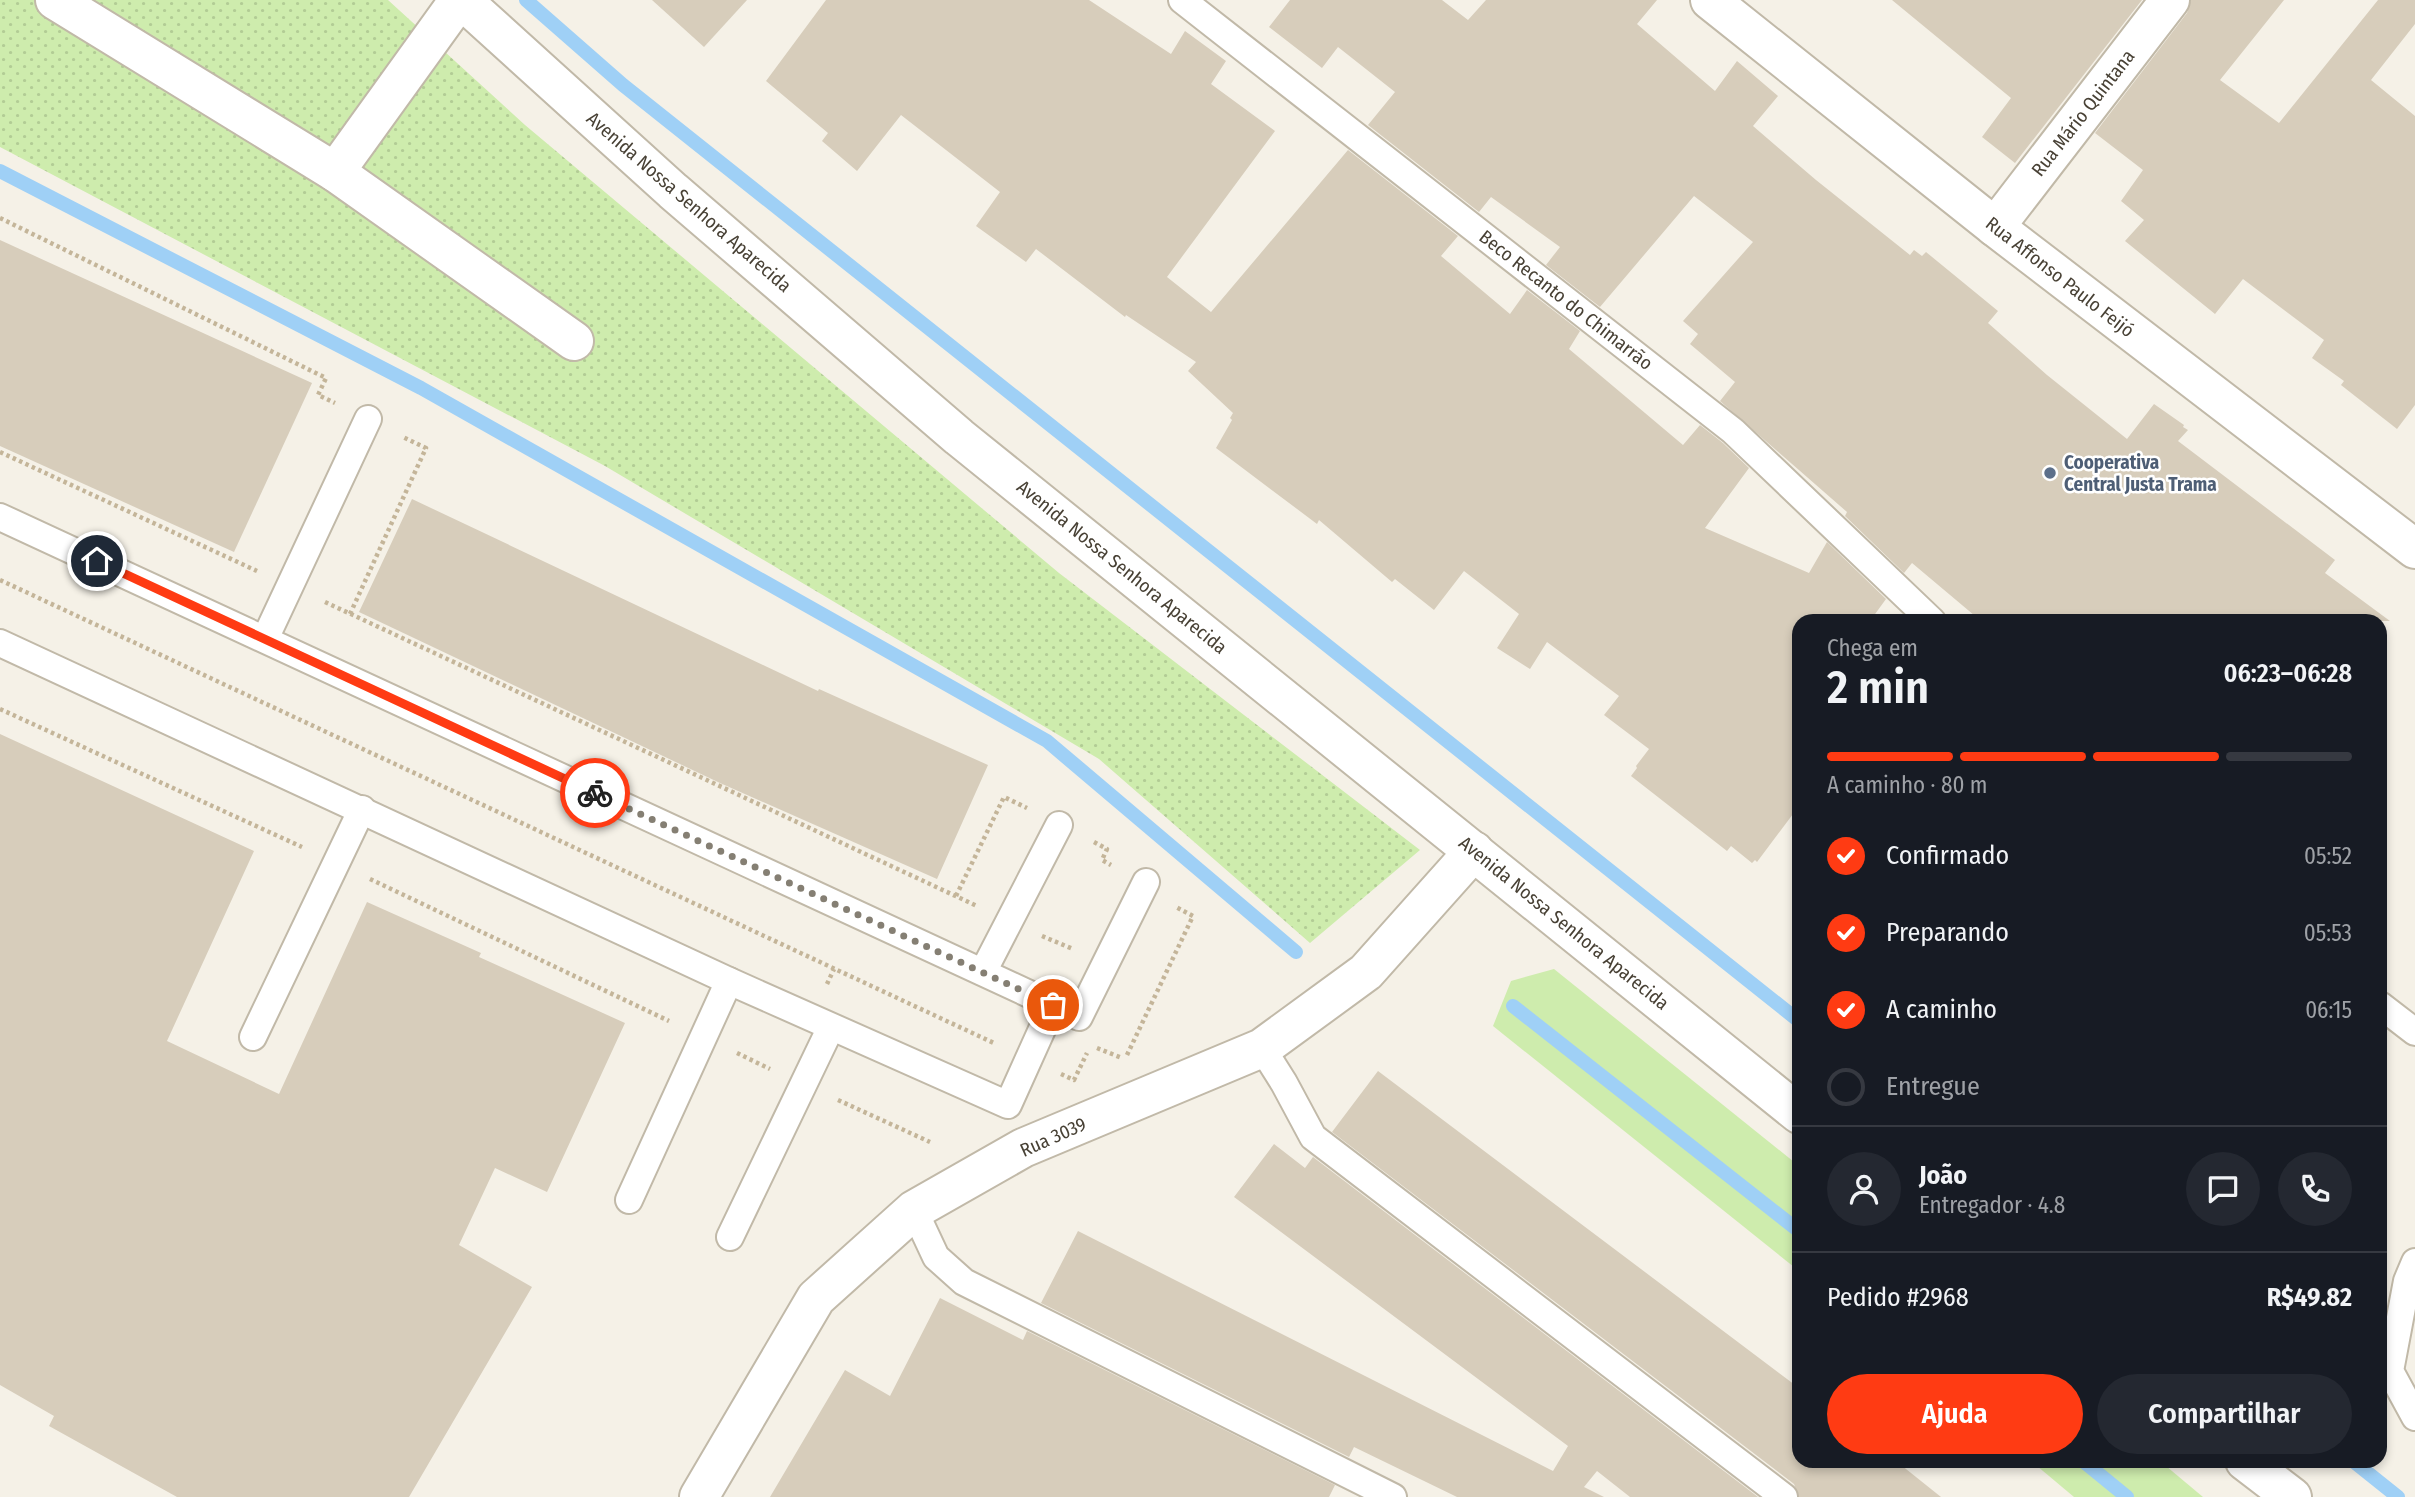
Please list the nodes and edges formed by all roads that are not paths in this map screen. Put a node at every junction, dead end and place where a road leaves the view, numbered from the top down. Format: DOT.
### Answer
graph roads {
  1 [pos="55,0"];
  2 [pos="461,0"];
  3 [pos="1182,0"];
  4 [pos="1710,0"];
  5 [pos="2171,0"];
  6 [pos="335,172"];
  7 [pos="1995,227"];
  8 [pos="574,341"];
  9 [pos="368,419"];
  10 [pos="0,517"];
  11 [pos="2415,549"];
  12 [pos="1925,614"];
  13 [pos="265,639"];
  14 [pos="0,643"];
  15 [pos="362,809"];
  16 [pos="1059,825"];
  17 [pos="1474,850"];
  18 [pos="1146,882"];
  19 [pos="983,972"];
  20 [pos="729,981"];
  21 [pos="1053,1005"];
  22 [pos="2387,1010"];
  23 [pos="831,1027"];
  24 [pos="2415,1032"];
  25 [pos="253,1037"];
  26 [pos="1262,1048"];
  27 [pos="1792,1108"];
  28 [pos="629,1200"];
  29 [pos="914,1210"];
  30 [pos="730,1237"];
  31 [pos="2415,1262"];
  32 [pos="2415,1417"];
  33 [pos="2254,1468"];
  34 [pos="699,1497"];
  35 [pos="1393,1497"];
  36 [pos="1784,1497"];
  37 [pos="2292,1497"];
  1 -- 6 [label="street"];
  2 -- 6 [label="street"];
  2 -- 17 [label="street, Avenida Nossa Senhora Aparecida"];
  3 -- 12 [label="lane, Beco Recanto do Chimarrão"];
  4 -- 7 [label="street, Rua Affonso Paulo Feijó"];
  5 -- 7 [label="street, Rua Mário Quintana"];
  6 -- 8 [label="street"];
  7 -- 11 [label="street, Rua Affonso Paulo Feijó"];
  9 -- 13 [label="lane"];
  10 -- 13 [label="lane"];
  13 -- 19 [label="lane"];
  14 -- 15 [label="lane"];
  15 -- 20 [label="lane"];
  15 -- 25 [label="lane"];
  16 -- 19 [label="lane"];
  17 -- 26 [label="street, Rua 3039"];
  17 -- 27 [label="street, Avenida Nossa Senhora Aparecida"];
  18 -- 21 [label="lane"];
  19 -- 21 [label="lane"];
  20 -- 23 [label="lane"];
  20 -- 28 [label="lane"];
  21 -- 23 [label="lane"];
  22 -- 24 [label="lane"];
  23 -- 30 [label="lane"];
  26 -- 29 [label="street, Rua 3039"];
  26 -- 36 [label="lane"];
  29 -- 34 [label="street, Rua 3039"];
  29 -- 35 [label="lane"];
  31 -- 32 [label="lane"];
  33 -- 37 [label="street"];
}
